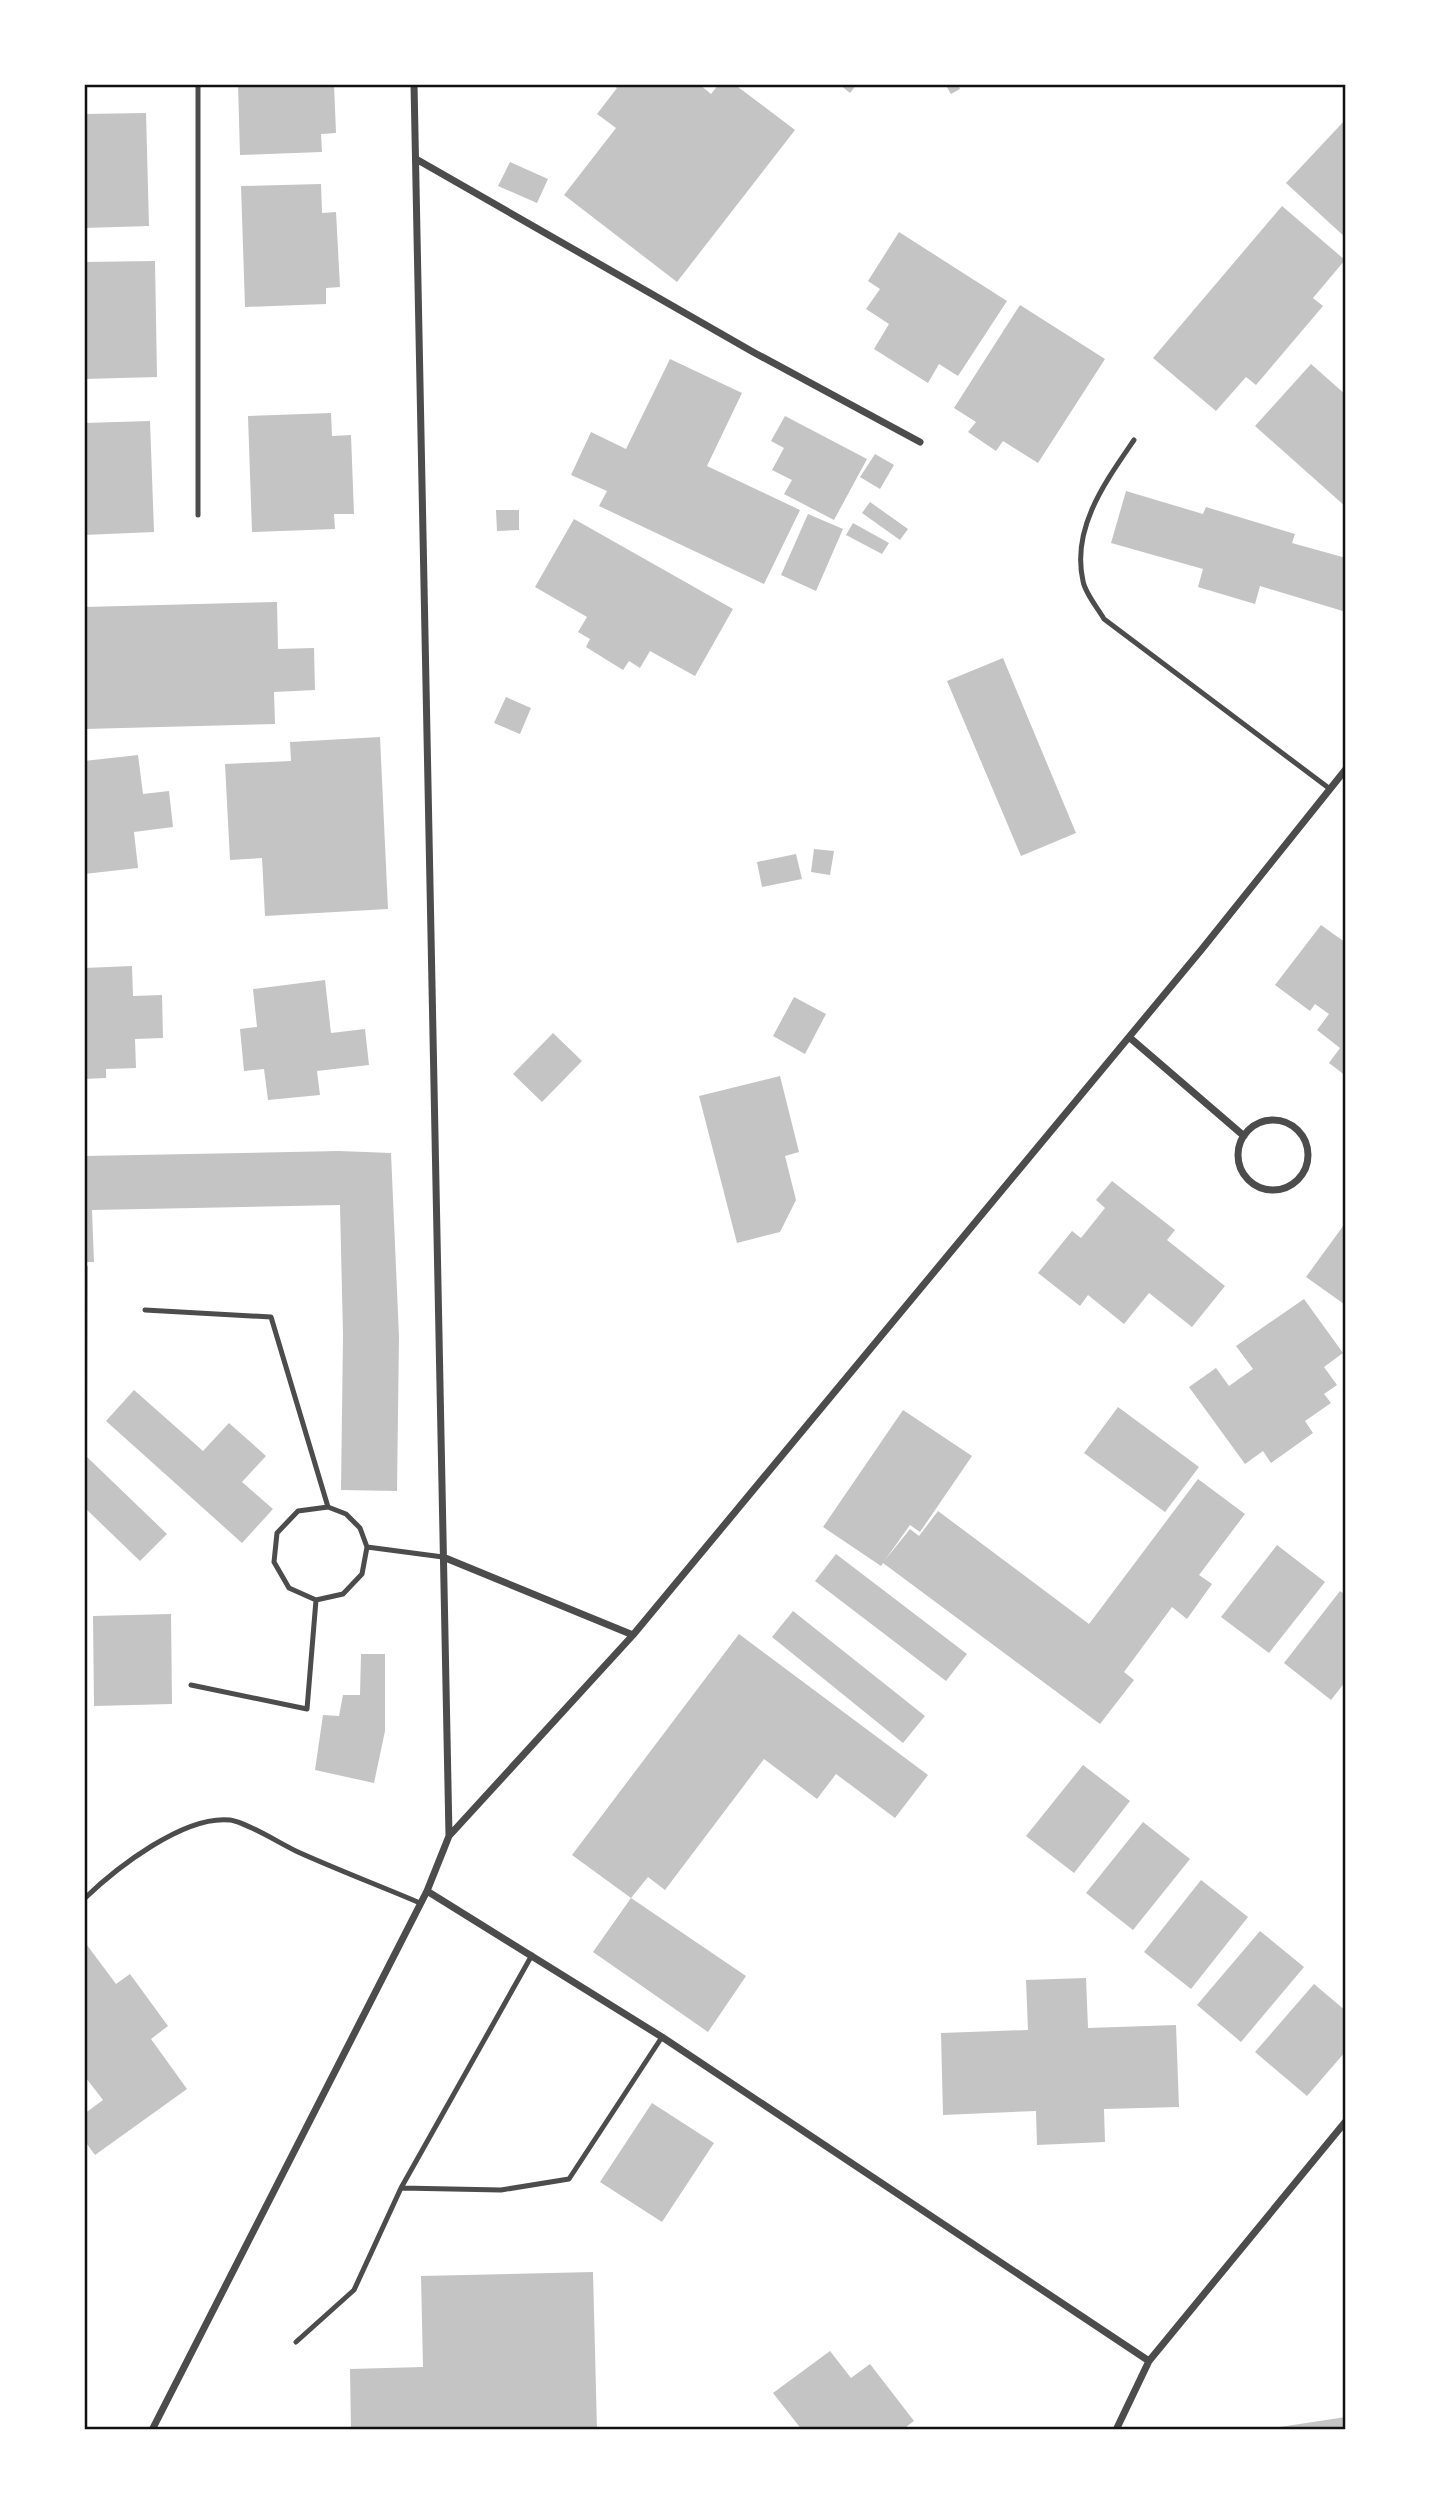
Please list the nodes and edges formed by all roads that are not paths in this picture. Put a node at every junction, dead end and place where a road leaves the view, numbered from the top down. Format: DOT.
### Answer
graph roads {
  1 [pos="198,84"];
  2 [pos="414,84"];
  3 [pos="416,159"];
  4 [pos="1134,440"];
  5 [pos="920,442"];
  6 [pos="198,515"];
  7 [pos="1346,769"];
  8 [pos="1330,789"];
  9 [pos="1129,1037"];
  10 [pos="1244,1136"];
  11 [pos="145,1310"];
  12 [pos="328,1507"];
  13 [pos="367,1546"];
  14 [pos="443,1557"];
  15 [pos="316,1600"];
  16 [pos="633,1634"];
  17 [pos="191,1685"];
  18 [pos="449,1836"];
  19 [pos="427,1891"];
  20 [pos="84,1899"];
  21 [pos="420,1903"];
  22 [pos="532,1955"];
  23 [pos="662,2037"];
  24 [pos="1346,2122"];
  25 [pos="401,2188"];
  26 [pos="296,2343"];
  27 [pos="1149,2361"];
  28 [pos="152,2430"];
  29 [pos="1116,2430"];
  1 -- 6 [label="lane"];
  2 -- 3 [label="street"];
  3 -- 5 [label="street"];
  3 -- 14 [label="street"];
  4 -- 8 [label="lane"];
  7 -- 8 [label="street"];
  8 -- 9 [label="street"];
  9 -- 10 [label="street"];
  9 -- 16 [label="street"];
  10 -- 10 [label="street"];
  11 -- 12 [label="lane"];
  12 -- 13 [label="lane"];
  12 -- 15 [label="lane"];
  13 -- 14 [label="lane"];
  13 -- 15 [label="lane"];
  14 -- 16 [label="street"];
  14 -- 18 [label="street"];
  15 -- 17 [label="lane"];
  16 -- 18 [label="street"];
  18 -- 19 [label="street"];
  19 -- 21 [label="street"];
  19 -- 22 [label="street"];
  20 -- 21 [label="lane"];
  21 -- 28 [label="street"];
  22 -- 23 [label="street"];
  22 -- 25 [label="lane"];
  23 -- 25 [label="lane"];
  23 -- 27 [label="street"];
  24 -- 27 [label="street"];
  25 -- 26 [label="lane"];
  27 -- 29 [label="street"];
}
